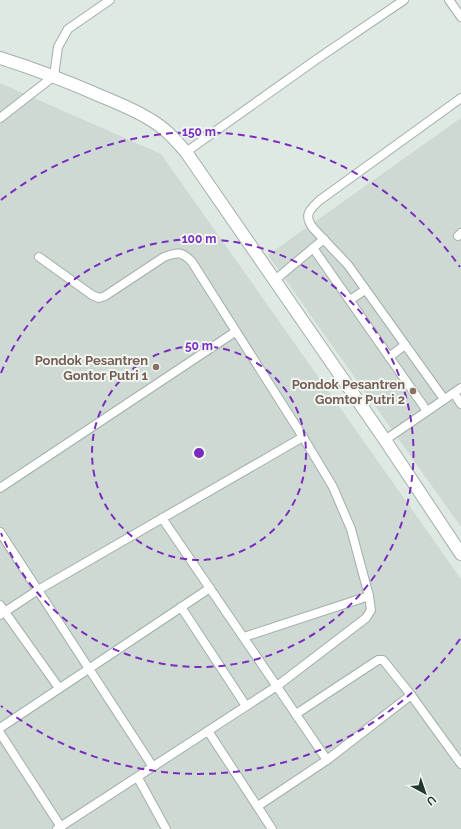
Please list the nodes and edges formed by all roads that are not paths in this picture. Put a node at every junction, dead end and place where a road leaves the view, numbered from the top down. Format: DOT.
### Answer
graph roads {
  1 [pos="110,0"];
  2 [pos="404,0"];
  3 [pos="449,0"];
  4 [pos="461,17"];
  5 [pos="0,58"];
  6 [pos="54,76"];
  7 [pos="461,98"];
  8 [pos="0,118"];
  9 [pos="186,152"];
  10 [pos="324,238"];
  11 [pos="313,248"];
  12 [pos="39,257"];
  13 [pos="275,280"];
  14 [pos="365,290"];
  15 [pos="350,300"];
  16 [pos="235,332"];
  17 [pos="405,345"];
  18 [pos="389,357"];
  19 [pos="457,390"];
  20 [pos="444,399"];
  21 [pos="461,404"];
  22 [pos="427,411"];
  23 [pos="303,436"];
  24 [pos="385,440"];
  25 [pos="0,488"];
  26 [pos="162,518"];
  27 [pos="0,532"];
  28 [pos="461,554"];
  29 [pos="210,588"];
  30 [pos="38,590"];
  31 [pos="368,596"];
  32 [pos="181,607"];
  33 [pos="2,611"];
  34 [pos="244,638"];
  35 [pos="90,668"];
  36 [pos="277,686"];
  37 [pos="59,688"];
  38 [pos="411,695"];
  39 [pos="246,706"];
  40 [pos="296,714"];
  41 [pos="0,728"];
  42 [pos="208,731"];
  43 [pos="0,733"];
  44 [pos="326,760"];
  45 [pos="461,764"];
  46 [pos="153,767"];
  47 [pos="138,778"];
  48 [pos="258,806"];
  49 [pos="59,828"];
  50 [pos="166,829"];
  51 [pos="272,829"];
  1 -- 6 [label="lane"];
  2 -- 9 [label="lane"];
  3 -- 4 [label="lane"];
  5 -- 6 [label="street"];
  6 -- 8 [label="lane"];
  6 -- 9 [label="street"];
  7 -- 10 [label="lane"];
  9 -- 13 [label="street"];
  10 -- 11 [label="lane"];
  10 -- 14 [label="lane"];
  11 -- 13 [label="lane"];
  11 -- 15 [label="lane"];
  12 -- 16 [label="lane"];
  13 -- 24 [label="street"];
  14 -- 15 [label="lane"];
  14 -- 17 [label="lane"];
  15 -- 18 [label="lane"];
  16 -- 23 [label="lane"];
  16 -- 25 [label="lane"];
  17 -- 18 [label="lane"];
  17 -- 20 [label="lane"];
  18 -- 22 [label="lane"];
  19 -- 20 [label="lane"];
  19 -- 21 [label="lane"];
  20 -- 22 [label="lane"];
  22 -- 24 [label="lane"];
  23 -- 26 [label="lane"];
  23 -- 31 [label="lane"];
  24 -- 28 [label="street"];
  26 -- 29 [label="lane"];
  26 -- 30 [label="lane"];
  27 -- 30 [label="lane"];
  29 -- 32 [label="lane"];
  29 -- 34 [label="lane"];
  30 -- 33 [label="lane"];
  30 -- 35 [label="lane"];
  31 -- 34 [label="lane"];
  31 -- 36 [label="lane"];
  32 -- 35 [label="lane"];
  32 -- 39 [label="lane"];
  33 -- 37 [label="lane"];
  34 -- 36 [label="lane"];
  35 -- 37 [label="lane"];
  35 -- 46 [label="lane"];
  36 -- 39 [label="lane"];
  36 -- 40 [label="lane"];
  37 -- 41 [label="lane"];
  38 -- 40 [label="lane"];
  38 -- 44 [label="lane"];
  38 -- 45 [label="lane"];
  39 -- 42 [label="lane"];
  40 -- 44 [label="lane"];
  42 -- 46 [label="lane"];
  42 -- 48 [label="lane"];
  43 -- 49 [label="lane"];
  44 -- 48 [label="lane"];
  46 -- 47 [label="lane"];
  47 -- 49 [label="lane"];
  47 -- 50 [label="lane"];
  48 -- 51 [label="lane"];
}
